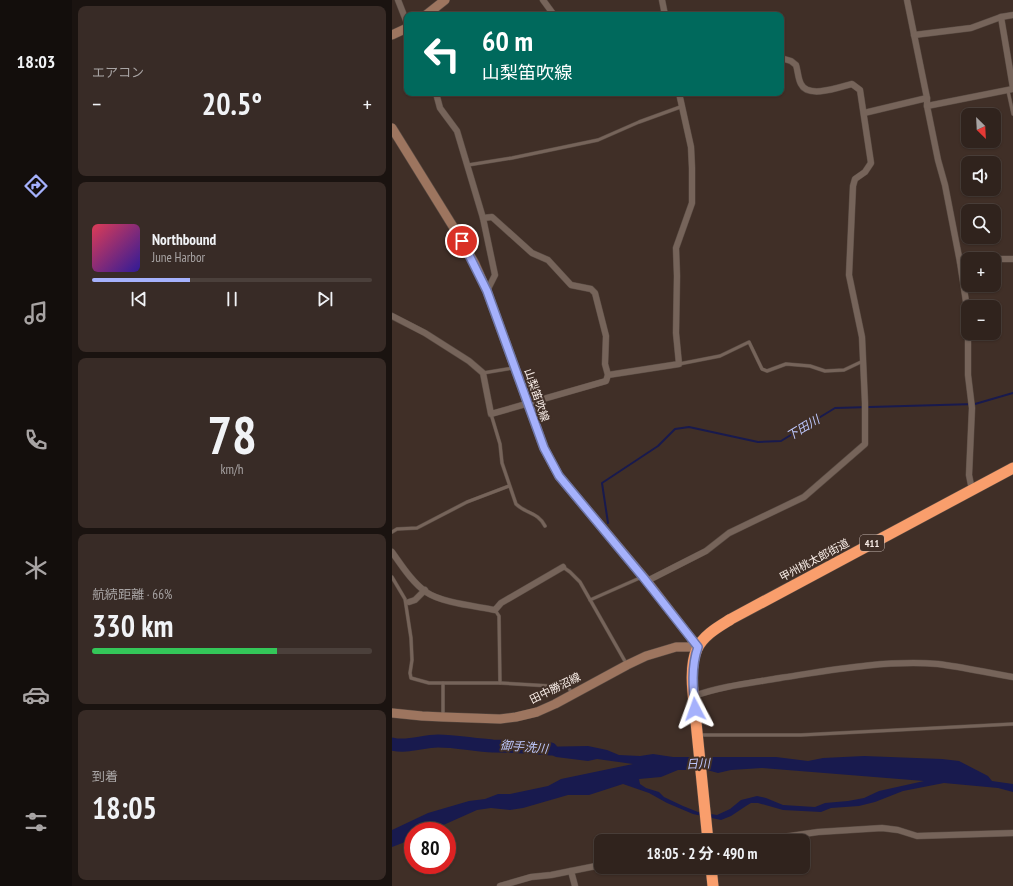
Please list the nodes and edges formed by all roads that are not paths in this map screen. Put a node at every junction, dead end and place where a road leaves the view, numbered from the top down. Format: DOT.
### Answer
graph roads {
  1 [pos="398,0"];
  2 [pos="444,0"];
  3 [pos="543,0"];
  4 [pos="662,0"];
  5 [pos="907,0"];
  6 [pos="430,12"];
  7 [pos="552,12"];
  8 [pos="664,12"];
  9 [pos="1013,14"];
  10 [pos="404,15"];
  11 [pos="1001,17"];
  12 [pos="404,29"];
  13 [pos="392,35"];
  14 [pos="914,35"];
  15 [pos="784,59"];
  16 [pos="1011,89"];
  17 [pos="437,96"];
  18 [pos="680,96"];
  19 [pos="927,98"];
  20 [pos="683,106"];
  21 [pos="927,106"];
  22 [pos="864,113"];
  23 [pos="1013,114"];
  24 [pos="392,128"];
  25 [pos="467,165"];
  26 [pos="483,218"];
  27 [pos="1001,259"];
  28 [pos="1013,259"];
  29 [pos="960,262"];
  30 [pos="487,291"];
  31 [pos="392,316"];
  32 [pos="863,360"];
  33 [pos="679,364"];
  34 [pos="515,368"];
  35 [pos="483,373"];
  36 [pos="608,375"];
  37 [pos="527,403"];
  38 [pos="491,414"];
  39 [pos="1013,468"];
  40 [pos="509,486"];
  41 [pos="972,490"];
  42 [pos="545,526"];
  43 [pos="392,532"];
  44 [pos="392,552"];
  45 [pos="563,567"];
  46 [pos="392,577"];
  47 [pos="645,579"];
  48 [pos="425,590"];
  49 [pos="590,600"];
  50 [pos="407,602"];
  51 [pos="495,610"];
  52 [pos="698,647"];
  53 [pos="627,665"];
  54 [pos="1013,677"];
  55 [pos="443,683"];
  56 [pos="500,683"];
  57 [pos="572,695"];
  58 [pos="694,696"];
  59 [pos="392,713"];
  60 [pos="443,717"];
  61 [pos="1013,724"];
  62 [pos="697,734"];
  63 [pos="1013,833"];
  64 [pos="707,834"];
  65 [pos="804,834"];
  66 [pos="594,866"];
  67 [pos="571,871"];
  68 [pos="712,874"];
  69 [pos="500,886"];
  70 [pos="575,886"];
  71 [pos="713,886"];
  1 -- 10 [label="street"];
  2 -- 6 [label="main road"];
  3 -- 7 [label="street"];
  4 -- 8 [label="street"];
  5 -- 14 [label="street"];
  9 -- 11 [label="street"];
  11 -- 14 [label="street"];
  11 -- 16 [label="street"];
  12 -- 13 [label="main road"];
  14 -- 19 [label="street"];
  15 -- 22 [label="street"];
  16 -- 21 [label="street"];
  16 -- 23 [label="lane"];
  17 -- 25 [label="street"];
  18 -- 20 [label="street"];
  19 -- 21 [label="street"];
  19 -- 22 [label="street"];
  20 -- 25 [label="lane"];
  20 -- 33 [label="street"];
  21 -- 29 [label="street"];
  22 -- 32 [label="street"];
  24 -- 30 [label="main road, 山梨笛吹線"];
  25 -- 26 [label="street"];
  26 -- 30 [label="street"];
  26 -- 36 [label="street"];
  27 -- 28 [label="street"];
  29 -- 41 [label="street"];
  30 -- 34 [label="main road, 山梨笛吹線"];
  31 -- 35 [label="street"];
  32 -- 33 [label="lane"];
  32 -- 47 [label="street"];
  33 -- 36 [label="street"];
  34 -- 35 [label="lane"];
  34 -- 37 [label="main road, 山梨笛吹線"];
  35 -- 38 [label="street"];
  36 -- 37 [label="street"];
  37 -- 38 [label="street"];
  37 -- 47 [label="main road, 山梨笛吹線"];
  38 -- 40 [label="lane"];
  39 -- 41 [label="highway, 甲州桃太郎街道 / 411"];
  40 -- 42 [label="lane"];
  40 -- 43 [label="lane"];
  41 -- 52 [label="highway, 甲州桃太郎街道 / 411"];
  44 -- 48 [label="street"];
  45 -- 49 [label="lane"];
  45 -- 51 [label="street"];
  46 -- 50 [label="lane"];
  47 -- 49 [label="lane"];
  47 -- 52 [label="main road, 山梨笛吹線"];
  48 -- 50 [label="street"];
  48 -- 51 [label="street"];
  49 -- 53 [label="lane"];
  50 -- 55 [label="lane"];
  51 -- 56 [label="lane"];
  52 -- 53 [label="main road, 田中勝沼線"];
  52 -- 58 [label="highway"];
  53 -- 57 [label="main road, 田中勝沼線"];
  54 -- 58 [label="street"];
  55 -- 56 [label="lane"];
  55 -- 60 [label="lane"];
  56 -- 57 [label="lane"];
  57 -- 60 [label="main road, 田中勝沼線"];
  58 -- 62 [label="highway"];
  59 -- 60 [label="main road, 田中勝沼線"];
  61 -- 62 [label="lane"];
  62 -- 64 [label="highway"];
  63 -- 65 [label="street"];
  66 -- 67 [label="street"];
  67 -- 69 [label="street"];
  67 -- 70 [label="street"];
  68 -- 71 [label="highway"];
}
